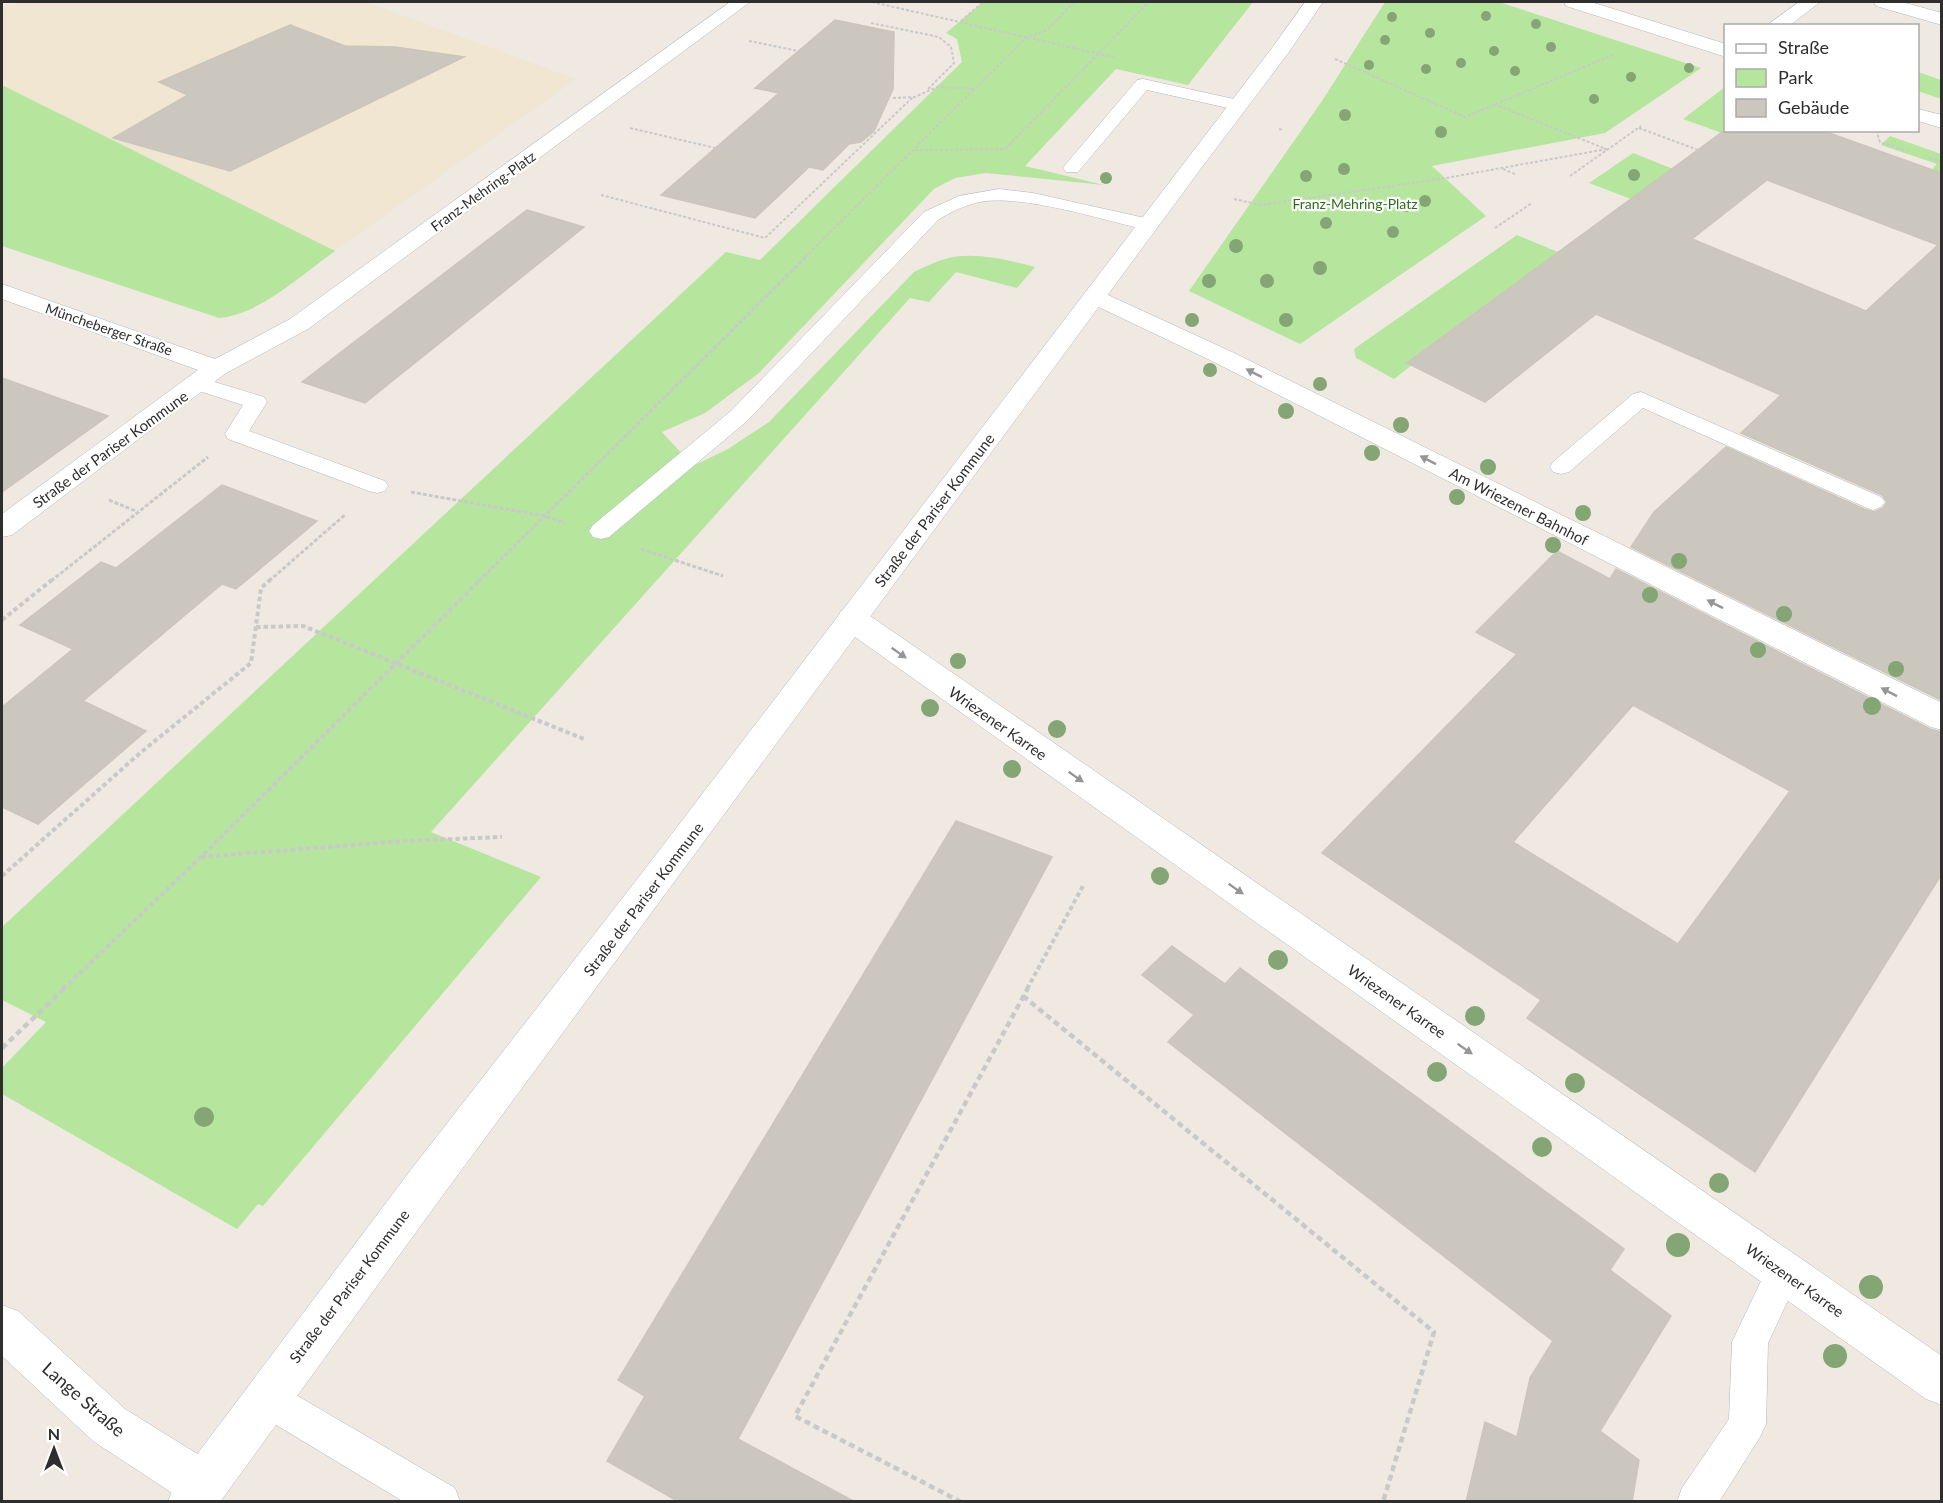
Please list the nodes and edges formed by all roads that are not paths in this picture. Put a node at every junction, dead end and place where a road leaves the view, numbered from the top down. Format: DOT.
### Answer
graph roads {
  1 [pos="741,2"];
  2 [pos="1314,2"];
  3 [pos="1573,2"];
  4 [pos="1811,2"];
  5 [pos="1883,2"];
  6 [pos="1941,19"];
  7 [pos="1778,24"];
  8 [pos="1724,51"];
  9 [pos="1237,105"];
  10 [pos="1919,115"];
  11 [pos="1941,122"];
  12 [pos="1072,168"];
  13 [pos="1147,224"];
  14 [pos="2,291"];
  15 [pos="1095,296"];
  16 [pos="208,375"];
  17 [pos="1561,467"];
  18 [pos="377,486"];
  19 [pos="1873,502"];
  20 [pos="2,528"];
  21 [pos="601,531"];
  22 [pos="852,619"];
  23 [pos="1941,718"];
  24 [pos="1783,1272"];
  25 [pos="2,1327"];
  26 [pos="1941,1383"];
  27 [pos="266,1398"];
  28 [pos="197,1493"];
  29 [pos="441,1502"];
  30 [pos="1696,1502"];
  1 -- 16 [label="street, Franz-Mehring-Platz"];
  2 -- 9 [label="street"];
  3 -- 8 [label="street"];
  4 -- 7 [label="street"];
  5 -- 6 [label="street"];
  9 -- 12 [label="lane"];
  9 -- 13 [label="street"];
  10 -- 11 [label="street"];
  13 -- 15 [label="street"];
  13 -- 21 [label="lane"];
  14 -- 16 [label="street, Müncheberger Straße"];
  15 -- 22 [label="street, Straße der Pariser Kommune"];
  23 -- 15 [label="street, Am Wriezener Bahnhof, one-way"];
  16 -- 18 [label="lane"];
  16 -- 20 [label="street, Straße der Pariser Kommune"];
  17 -- 19 [label="lane"];
  22 -- 24 [label="street, Wriezener Karree, one-way"];
  22 -- 27 [label="street, Straße der Pariser Kommune"];
  24 -- 26 [label="street, Wriezener Karree"];
  24 -- 30 [label="lane"];
  25 -- 28 [label="street, Lange Straße"];
  27 -- 28 [label="street, Straße der Pariser Kommune"];
  27 -- 29 [label="lane"];
}
